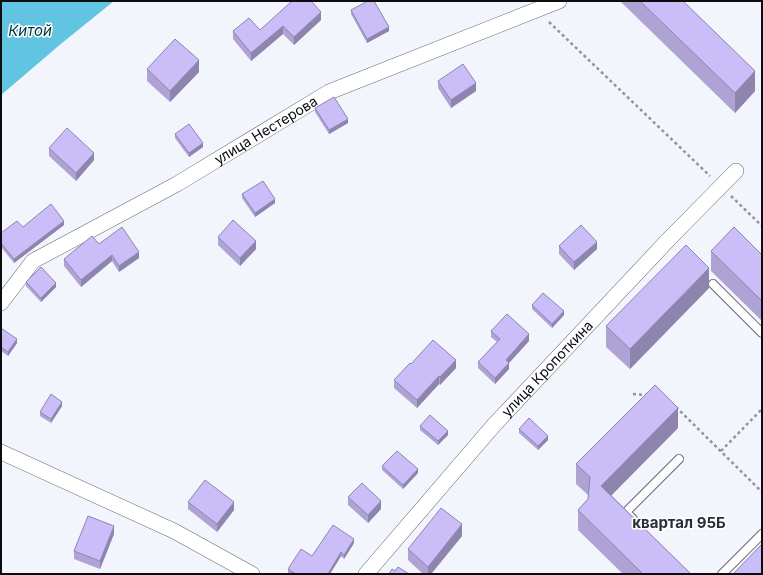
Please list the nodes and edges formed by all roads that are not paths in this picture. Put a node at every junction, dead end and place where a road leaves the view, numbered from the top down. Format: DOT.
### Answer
graph roads {
  1 [pos="559,1"];
  2 [pos="736,171"];
  3 [pos="714,284"];
  4 [pos="1,303"];
  5 [pos="762,334"];
  6 [pos="1,452"];
  7 [pos="679,460"];
  8 [pos="638,524"];
  9 [pos="762,534"];
  10 [pos="252,574"];
  11 [pos="366,574"];
  12 [pos="722,574"];
  1 -- 4 [label="street, улица Нестерова"];
  2 -- 11 [label="street, улица Кропоткина"];
  3 -- 5 [label="lane"];
  6 -- 10 [label="street"];
  7 -- 8 [label="lane"];
  9 -- 12 [label="lane"];
}
